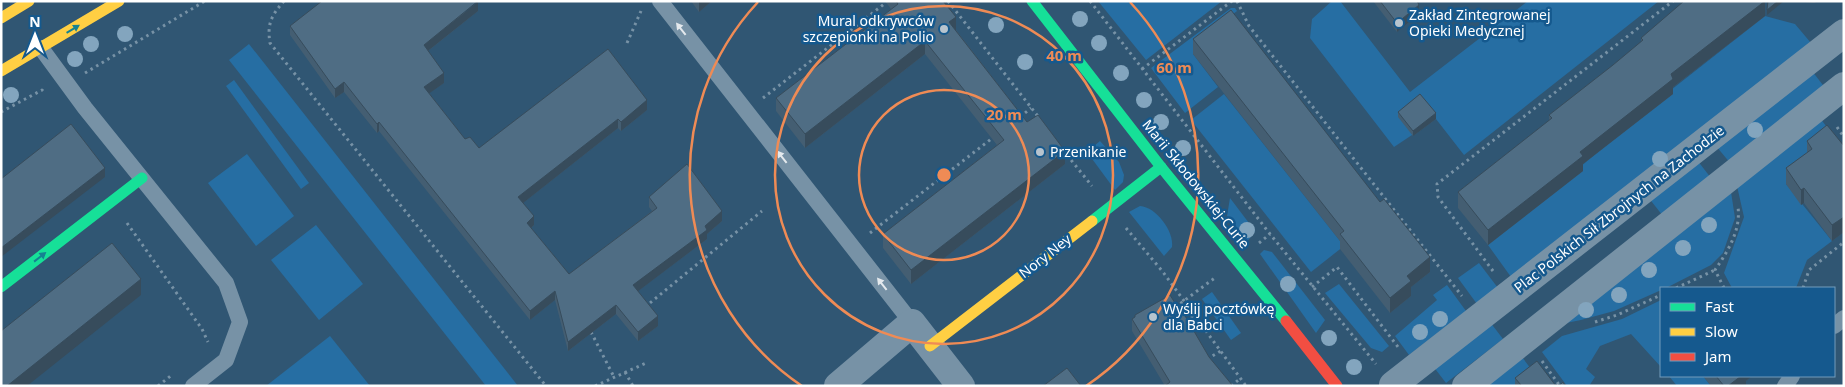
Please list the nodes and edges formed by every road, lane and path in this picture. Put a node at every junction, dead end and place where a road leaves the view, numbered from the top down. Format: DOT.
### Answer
graph roads {
  1 [pos="30,1"];
  2 [pos="119,1"];
  3 [pos="205,1"];
  4 [pos="284,1"];
  5 [pos="660,1"];
  6 [pos="888,1"];
  7 [pos="948,1"];
  8 [pos="1032,1"];
  9 [pos="1090,1"];
  10 [pos="1232,1"];
  11 [pos="1237,1"];
  12 [pos="1673,1"];
  13 [pos="642,9"];
  14 [pos="1,18"];
  15 [pos="1844,33"];
  16 [pos="627,42"];
  17 [pos="41,48"];
  18 [pos="1142,69"];
  19 [pos="1,72"];
  20 [pos="67,83"];
  21 [pos="1844,86"];
  22 [pos="42,90"];
  23 [pos="49,97"];
  24 [pos="755,104"];
  25 [pos="1031,108"];
  26 [pos="1,112"];
  27 [pos="1016,120"];
  28 [pos="1043,123"];
  29 [pos="996,135"];
  30 [pos="1060,145"];
  31 [pos="1160,167"];
  32 [pos="142,178"];
  33 [pos="1727,178"];
  34 [pos="112,200"];
  35 [pos="1108,208"];
  36 [pos="762,211"];
  37 [pos="869,234"];
  38 [pos="1844,242"];
  39 [pos="1715,270"];
  40 [pos="1,287"];
  41 [pos="1312,287"];
  42 [pos="1678,287"];
  43 [pos="1724,287"];
  44 [pos="1802,287"];
  45 [pos="1511,294"];
  46 [pos="1184,300"];
  47 [pos="644,308"];
  48 [pos="1195,316"];
  49 [pos="1479,318"];
  50 [pos="1184,322"];
  51 [pos="912,323"];
  52 [pos="1190,328"];
  53 [pos="591,332"];
  54 [pos="210,346"];
  55 [pos="930,346"];
  56 [pos="1204,351"];
  57 [pos="1221,351"];
  58 [pos="1208,358"];
  59 [pos="1204,360"];
  60 [pos="646,363"];
  61 [pos="1214,366"];
  62 [pos="180,369"];
  63 [pos="625,372"];
  64 [pos="614,377"];
  65 [pos="1404,377"];
  66 [pos="1241,378"];
  67 [pos="158,386"];
  68 [pos="193,386"];
  69 [pos="546,386"];
  70 [pos="595,386"];
  71 [pos="633,386"];
  72 [pos="838,386"];
  73 [pos="961,386"];
  74 [pos="1230,386"];
  75 [pos="1246,386"];
  76 [pos="1337,386"];
  77 [pos="1466,386"];
  1 -- 14 [label="street"];
  17 -- 2 [label="street, one-way"];
  3 -- 20 [label="path"];
  4 -- 69 [label="path"];
  51 -- 5 [label="lane, one-way"];
  6 -- 24 [label="path"];
  7 -- 25 [label="path"];
  8 -- 31 [label="street, Marii Skłodowskiej-Curie"];
  9 -- 18 [label="path"];
  10 -- 18 [label="path"];
  11 -- 49 [label="path"];
  12 -- 45 [label="path"];
  13 -- 16 [label="path"];
  15 -- 45 [label="street, Plac Polskich Sił Zbrojnych na Zachodzie"];
  17 -- 19 [label="street"];
  17 -- 20 [label="lane"];
  18 -- 41 [label="path"];
  20 -- 22 [label="path"];
  20 -- 32 [label="lane"];
  21 -- 33 [label="street"];
  22 -- 23 [label="path"];
  22 -- 26 [label="path"];
  25 -- 27 [label="path"];
  25 -- 28 [label="path"];
  29 -- 37 [label="path"];
  30 -- 35 [label="path"];
  31 -- 35 [label="street, Nory Ney"];
  31 -- 76 [label="street, Marii Skłodowskiej-Curie"];
  32 -- 34 [label="street"];
  32 -- 68 [label="lane"];
  33 -- 39 [label="path"];
  33 -- 77 [label="street"];
  40 -- 34 [label="street, one-way"];
  34 -- 54 [label="path"];
  35 -- 46 [label="path"];
  35 -- 55 [label="street, Nory Ney"];
  36 -- 47 [label="path"];
  38 -- 44 [label="path"];
  39 -- 42 [label="path"];
  39 -- 43 [label="path"];
  41 -- 65 [label="path"];
  41 -- 65 [label="path"];
  45 -- 49 [label="street, Plac Polskich Sił Zbrojnych na Zachodzie"];
  46 -- 48 [label="path"];
  46 -- 50 [label="path"];
  48 -- 50 [label="path"];
  48 -- 57 [label="path"];
  49 -- 65 [label="street, Plac Polskich Sił Zbrojnych na Zachodzie"];
  50 -- 52 [label="path"];
  51 -- 55 [label="street"];
  51 -- 72 [label="street"];
  53 -- 64 [label="path"];
  55 -- 73 [label="street"];
  56 -- 58 [label="path"];
  57 -- 58 [label="path"];
  57 -- 66 [label="path"];
  58 -- 59 [label="path"];
  58 -- 61 [label="path"];
  60 -- 63 [label="path"];
  62 -- 67 [label="path"];
  63 -- 64 [label="path"];
  63 -- 71 [label="path"];
  64 -- 70 [label="path"];
  66 -- 74 [label="path"];
  66 -- 75 [label="path"];
}
